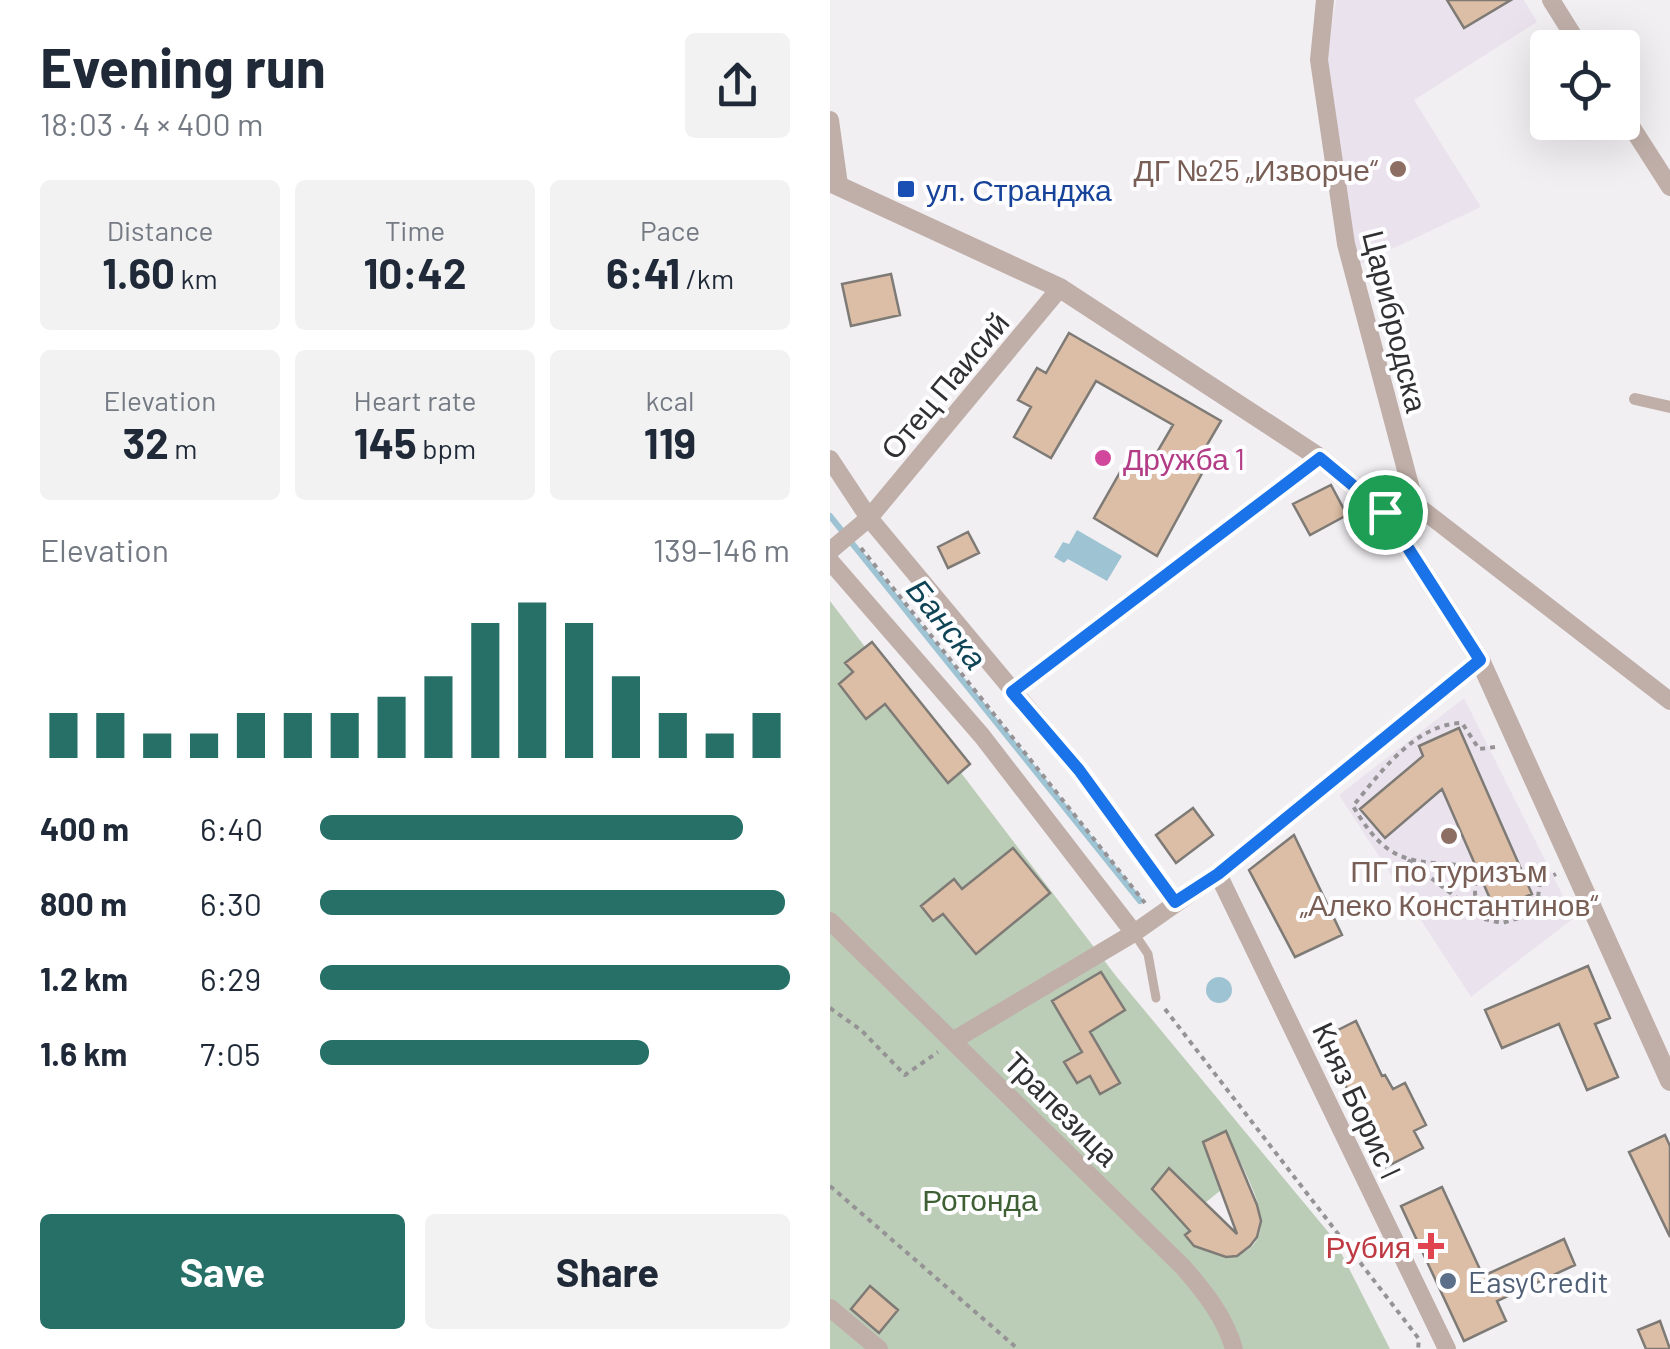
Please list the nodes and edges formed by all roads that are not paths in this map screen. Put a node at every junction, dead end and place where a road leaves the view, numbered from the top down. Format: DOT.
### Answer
graph roads {
  1 [pos="1324,0"];
  2 [pos="1551,0"];
  3 [pos="1570,30"];
  4 [pos="830,120"];
  5 [pos="1640,140"];
  6 [pos="834,184"];
  7 [pos="1670,187"];
  8 [pos="1060,288"];
  9 [pos="1635,400"];
  10 [pos="1670,407"];
  11 [pos="1320,458"];
  12 [pos="830,459"];
  13 [pos="1415,504"];
  14 [pos="1385,512"];
  15 [pos="861,531"];
  16 [pos="830,551"];
  17 [pos="830,562"];
  18 [pos="1480,660"];
  19 [pos="1012,692"];
  20 [pos="1670,702"];
  21 [pos="1218,874"];
  22 [pos="1175,902"];
  23 [pos="830,921"];
  24 [pos="1134,933"];
  25 [pos="1156,998"];
  26 [pos="954,1040"];
  27 [pos="1670,1081"];
  28 [pos="830,1308"];
  29 [pos="879,1349"];
  30 [pos="1234,1349"];
  31 [pos="1447,1349"];
  1 -- 13 [label="street, Царибродска"];
  2 -- 3 [label="street"];
  4 -- 6 [label="street"];
  5 -- 7 [label="street"];
  6 -- 8 [label="street"];
  8 -- 11 [label="street"];
  8 -- 15 [label="street, Отец Паисий"];
  9 -- 10 [label="street"];
  11 -- 14 [label="street"];
  11 -- 19 [label="street"];
  12 -- 15 [label="street"];
  13 -- 14 [label="street"];
  13 -- 20 [label="street"];
  14 -- 18 [label="street"];
  15 -- 16 [label="street, Отец Паисий"];
  15 -- 19 [label="street"];
  17 -- 24 [label="street"];
  18 -- 21 [label="street"];
  18 -- 27 [label="street"];
  19 -- 22 [label="street"];
  21 -- 22 [label="street"];
  21 -- 31 [label="street, Княз Борис I"];
  22 -- 24 [label="street"];
  23 -- 26 [label="street, Трапезица"];
  24 -- 25 [label="lane"];
  24 -- 26 [label="street"];
  26 -- 30 [label="street, Трапезица"];
  28 -- 29 [label="street"];
}
